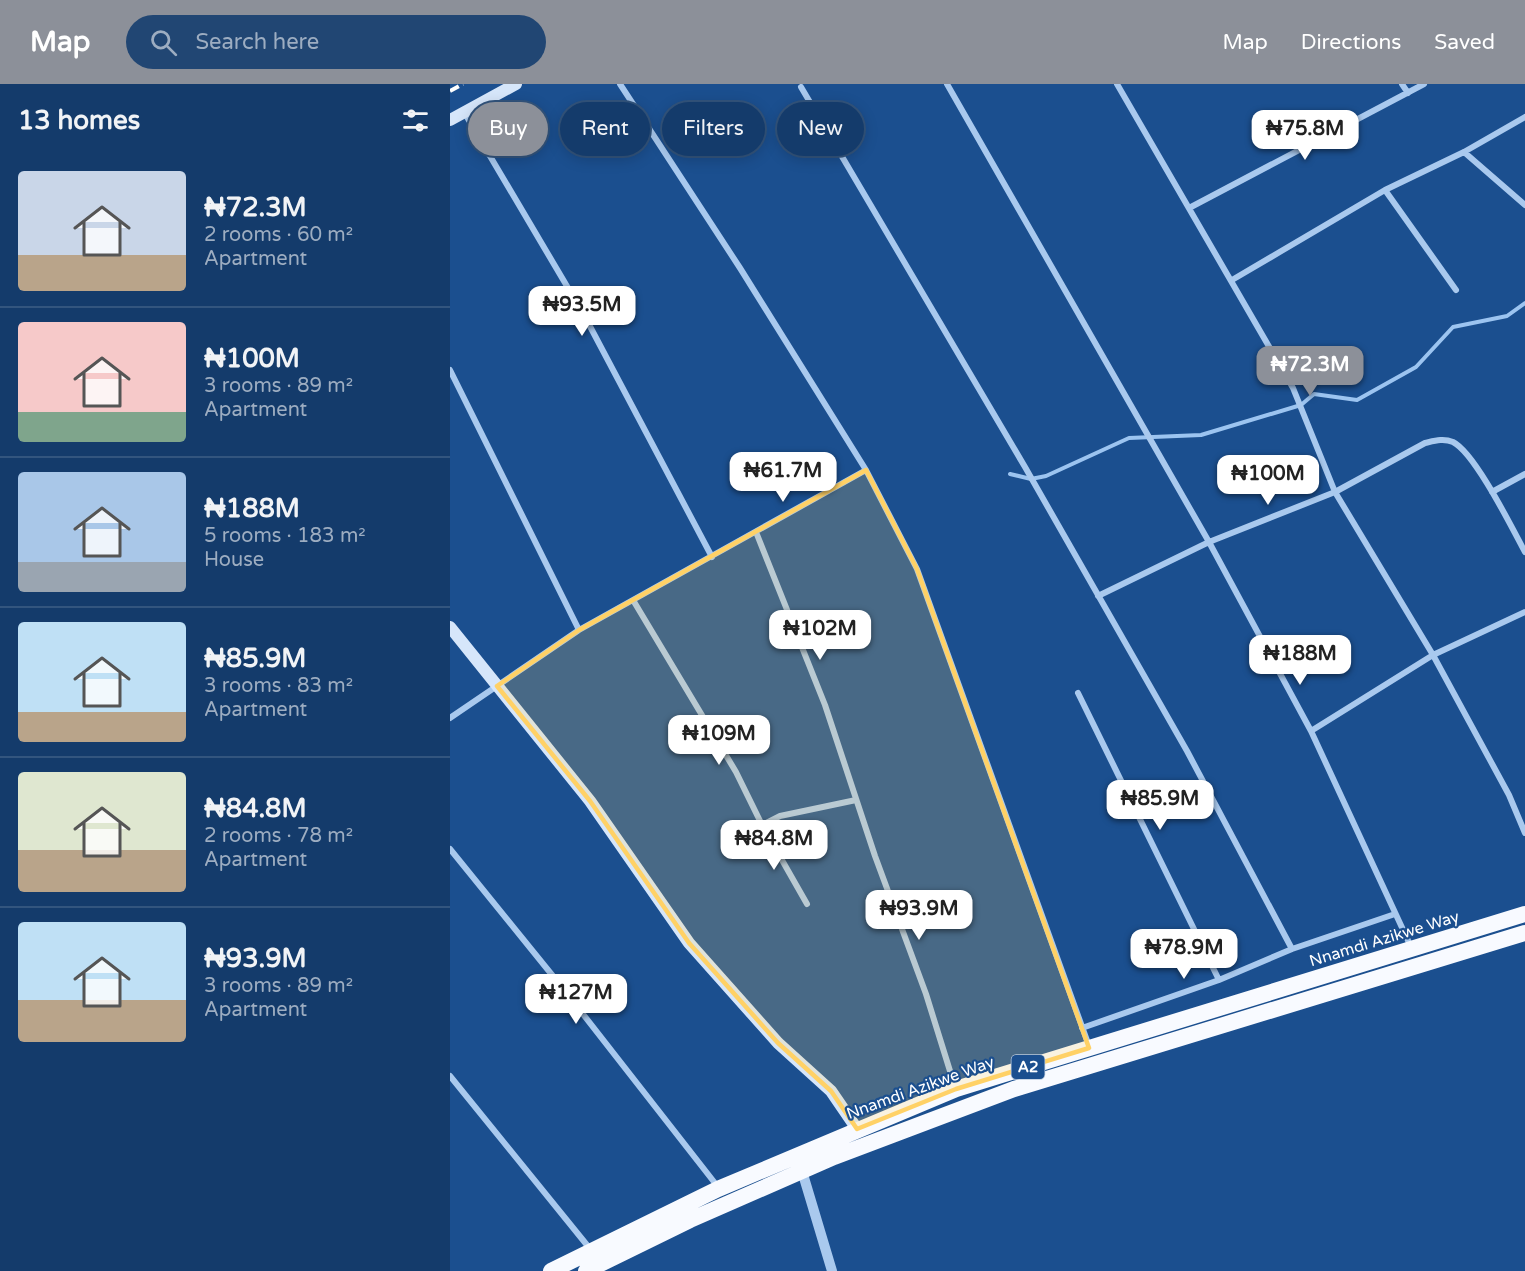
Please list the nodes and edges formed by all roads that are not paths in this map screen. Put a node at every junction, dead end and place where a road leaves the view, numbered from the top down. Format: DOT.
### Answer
graph roads {
  1 [pos="516,84"];
  2 [pos="620,84"];
  3 [pos="947,84"];
  4 [pos="1402,84"];
  5 [pos="1424,84"];
  6 [pos="802,85"];
  7 [pos="1121,85"];
  8 [pos="1408,93"];
  9 [pos="464,112"];
  10 [pos="1525,117"];
  11 [pos="450,120"];
  12 [pos="1464,152"];
  13 [pos="1385,190"];
  14 [pos="1525,205"];
  15 [pos="1191,207"];
  16 [pos="1232,280"];
  17 [pos="1456,290"];
  18 [pos="450,370"];
  19 [pos="866,470"];
  20 [pos="1525,474"];
  21 [pos="1335,492"];
  22 [pos="1492,492"];
  23 [pos="756,532"];
  24 [pos="1209,542"];
  25 [pos="1525,552"];
  26 [pos="712,556"];
  27 [pos="1098,596"];
  28 [pos="633,600"];
  29 [pos="1525,612"];
  30 [pos="450,627"];
  31 [pos="579,630"];
  32 [pos="1433,655"];
  33 [pos="497,686"];
  34 [pos="1078,693"];
  35 [pos="450,718"];
  36 [pos="1311,731"];
  37 [pos="856,800"];
  38 [pos="762,825"];
  39 [pos="1525,833"];
  40 [pos="450,849"];
  41 [pos="807,904"];
  42 [pos="1395,914"];
  43 [pos="1525,914"];
  44 [pos="1525,933"];
  45 [pos="1411,948"];
  46 [pos="1292,950"];
  47 [pos="1219,980"];
  48 [pos="1082,1028"];
  49 [pos="1089,1048"];
  50 [pos="450,1076"];
  51 [pos="956,1089"];
  52 [pos="857,1129"];
  53 [pos="802,1171"];
  54 [pos="718,1189"];
  55 [pos="592,1250"];
  56 [pos="551,1271"];
  57 [pos="586,1271"];
  58 [pos="832,1271"];
  1 -- 9 [label="main road"];
  2 -- 19 [label="street"];
  3 -- 24 [label="street"];
  4 -- 8 [label="street"];
  5 -- 8 [label="street"];
  6 -- 27 [label="street"];
  7 -- 15 [label="street"];
  8 -- 15 [label="street"];
  9 -- 11 [label="main road"];
  9 -- 26 [label="street"];
  10 -- 12 [label="street"];
  12 -- 13 [label="street"];
  12 -- 14 [label="street"];
  13 -- 16 [label="street"];
  13 -- 17 [label="street"];
  15 -- 16 [label="street"];
  16 -- 21 [label="street"];
  18 -- 31 [label="street"];
  19 -- 23 [label="street"];
  19 -- 48 [label="street"];
  20 -- 22 [label="street"];
  21 -- 22 [label="street"];
  21 -- 24 [label="street"];
  21 -- 32 [label="street"];
  22 -- 25 [label="street"];
  23 -- 26 [label="street"];
  23 -- 37 [label="street"];
  24 -- 27 [label="street"];
  24 -- 36 [label="street"];
  26 -- 28 [label="street"];
  27 -- 46 [label="street"];
  28 -- 31 [label="street"];
  28 -- 38 [label="street"];
  29 -- 32 [label="street"];
  30 -- 33 [label="main road"];
  31 -- 33 [label="street"];
  32 -- 36 [label="street"];
  32 -- 39 [label="street"];
  33 -- 35 [label="street"];
  33 -- 52 [label="main road"];
  34 -- 47 [label="street"];
  36 -- 42 [label="street"];
  37 -- 38 [label="street"];
  37 -- 51 [label="street"];
  38 -- 41 [label="street"];
  40 -- 54 [label="street"];
  42 -- 45 [label="street"];
  42 -- 46 [label="street"];
  43 -- 45 [label="highway, Nnamdi Azikwe Way / A2"];
  44 -- 53 [label="highway, Nnamdi Azikwe Way / A2"];
  45 -- 49 [label="highway, Nnamdi Azikwe Way / A2"];
  46 -- 47 [label="street"];
  47 -- 48 [label="street"];
  48 -- 49 [label="street"];
  49 -- 51 [label="highway, Nnamdi Azikwe Way / A2"];
  50 -- 55 [label="street"];
  51 -- 52 [label="highway, Nnamdi Azikwe Way / A2"];
  52 -- 54 [label="highway, Nnamdi Azikwe Way / A2"];
  53 -- 57 [label="highway, Nnamdi Azikwe Way / A2"];
  53 -- 58 [label="street"];
  54 -- 55 [label="highway, Nnamdi Azikwe Way / A2"];
  55 -- 56 [label="highway, Nnamdi Azikwe Way / A2"];
}
